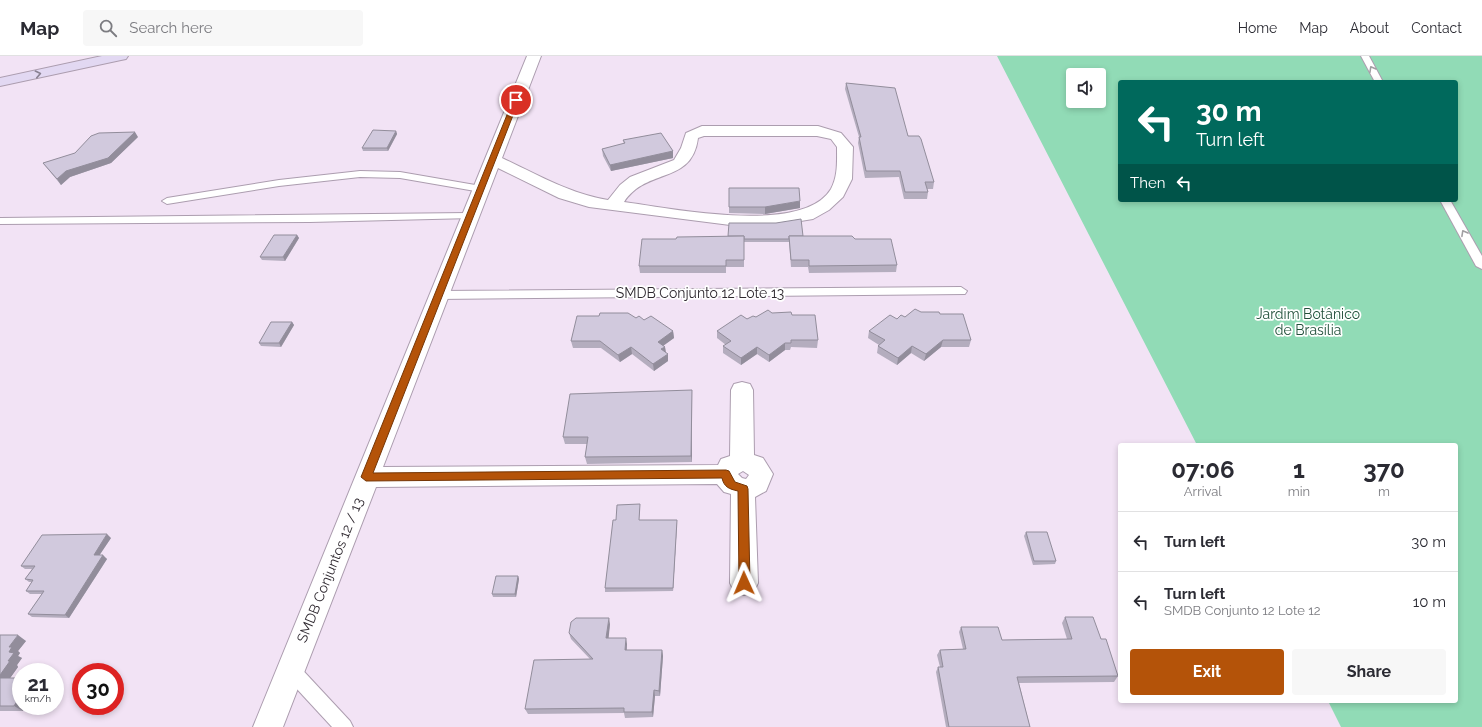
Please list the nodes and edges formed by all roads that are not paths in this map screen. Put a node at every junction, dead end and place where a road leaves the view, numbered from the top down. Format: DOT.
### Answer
graph roads {
  1 [pos="60,56"];
  2 [pos="121,56"];
  3 [pos="534,56"];
  4 [pos="1365,56"];
  5 [pos="0,69"];
  6 [pos="1378,80"];
  7 [pos="0,82"];
  8 [pos="492,159"];
  9 [pos="481,188"];
  10 [pos="167,201"];
  11 [pos="1446,202"];
  12 [pos="612,206"];
  13 [pos="470,216"];
  14 [pos="0,221"];
  15 [pos="1482,266"];
  16 [pos="961,291"];
  17 [pos="438,295"];
  18 [pos="742,390"];
  19 [pos="737,474"];
  20 [pos="366,477"];
  21 [pos="744,583"];
  22 [pos="290,669"];
  23 [pos="268,727"];
  24 [pos="344,727"];
  1 -- 5 [label="main road"];
  7 -- 2 [label="main road, one-way"];
  3 -- 8 [label="street, SMDB Conjuntos 12 / 13"];
  6 -- 4 [label="lane, one-way"];
  8 -- 9 [label="street, SMDB Conjuntos 12 / 13"];
  8 -- 12 [label="street"];
  9 -- 10 [label="lane"];
  9 -- 13 [label="street, SMDB Conjuntos 12 / 13"];
  15 -- 11 [label="lane, one-way"];
  12 -- 12 [label="street"];
  13 -- 14 [label="lane"];
  13 -- 17 [label="street, SMDB Conjuntos 12 / 13"];
  16 -- 17 [label="lane, SMDB Conjunto 12 Lote 13"];
  17 -- 20 [label="street, SMDB Conjuntos 12 / 13"];
  18 -- 19 [label="street"];
  19 -- 20 [label="street"];
  19 -- 21 [label="street"];
  20 -- 22 [label="street, SMDB Conjuntos 12 / 13"];
  22 -- 23 [label="street, SMDB Conjuntos 12 / 13"];
  22 -- 24 [label="lane"];
}
